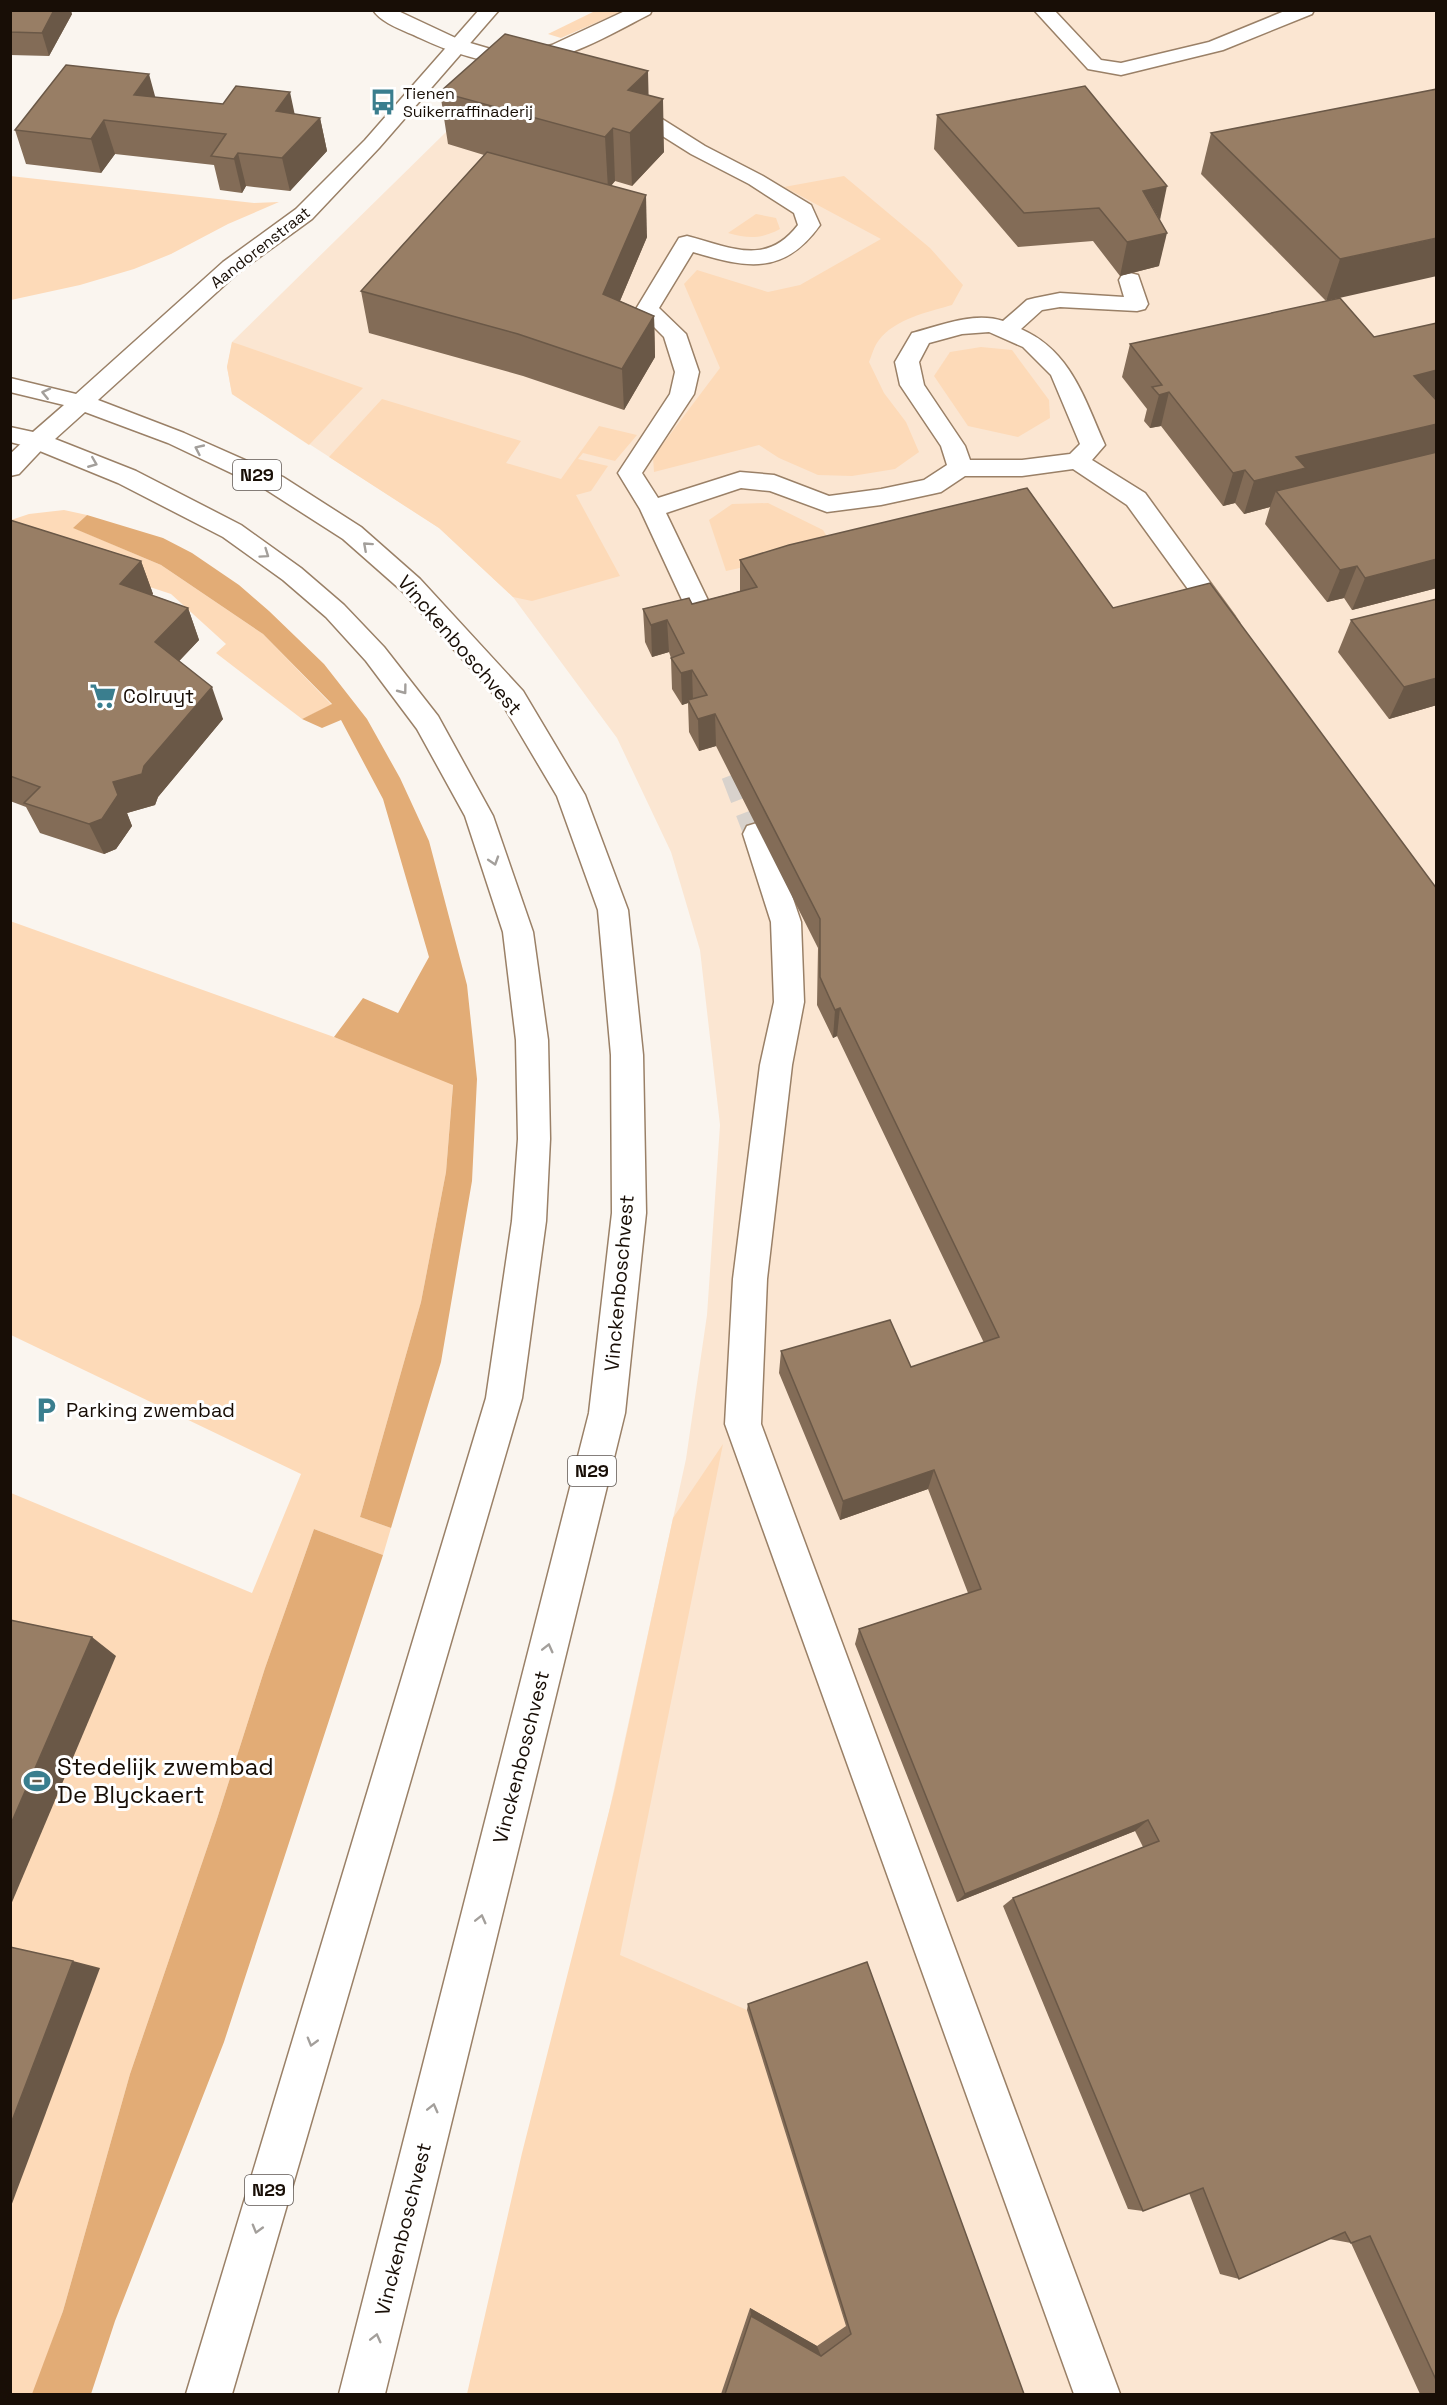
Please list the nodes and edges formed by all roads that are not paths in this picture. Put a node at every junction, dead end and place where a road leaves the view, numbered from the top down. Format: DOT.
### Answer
graph roads {
  1 [pos="490,10"];
  2 [pos="643,10"];
  3 [pos="1043,10"];
  4 [pos="1305,10"];
  5 [pos="387,11"];
  6 [pos="458,48"];
  7 [pos="528,57"];
  8 [pos="549,78"];
  9 [pos="605,97"];
  10 [pos="1130,280"];
  11 [pos="1005,331"];
  12 [pos="10,385"];
  13 [pos="81,402"];
  14 [pos="24,438"];
  15 [pos="1077,461"];
  16 [pos="10,468"];
  17 [pos="960,468"];
  18 [pos="652,509"];
  19 [pos="693,634"];
  20 [pos="1239,640"];
  21 [pos="757,834"];
  22 [pos="208,2394"];
  23 [pos="362,2394"];
  24 [pos="1097,2394"];
  1 -- 6 [label="main road, Aandorenstraat"];
  2 -- 7 [label="main road"];
  3 -- 4 [label="main road"];
  5 -- 6 [label="main road"];
  6 -- 7 [label="main road"];
  6 -- 13 [label="main road, Aandorenstraat"];
  7 -- 8 [label="main road"];
  9 -- 18 [label="main road"];
  10 -- 11 [label="main road"];
  11 -- 15 [label="main road"];
  11 -- 17 [label="main road"];
  13 -- 12 [label="main road, Vinckenboschvest, one-way"];
  13 -- 14 [label="main road, Aandorenstraat"];
  23 -- 13 [label="main road, Vinckenboschvest / N29, one-way"];
  14 -- 16 [label="main road, Aandorenstraat"];
  14 -- 22 [label="main road, N29, one-way"];
  15 -- 17 [label="main road"];
  15 -- 20 [label="main road"];
  17 -- 18 [label="main road"];
  18 -- 19 [label="main road"];
  21 -- 24 [label="main road"];
}
